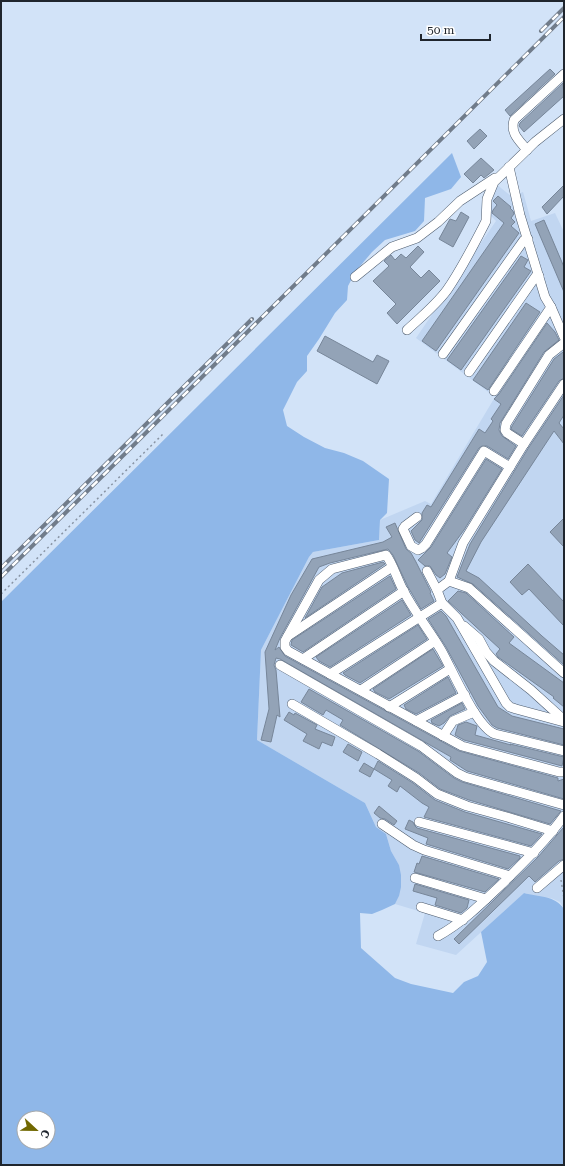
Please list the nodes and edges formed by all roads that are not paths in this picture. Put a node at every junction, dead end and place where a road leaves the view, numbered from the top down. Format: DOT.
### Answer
graph roads {
  1 [pos="564,74"];
  2 [pos="564,119"];
  3 [pos="527,150"];
  4 [pos="509,168"];
  5 [pos="500,175"];
  6 [pos="528,239"];
  7 [pos="539,276"];
  8 [pos="355,277"];
  9 [pos="551,307"];
  10 [pos="407,330"];
  11 [pos="564,337"];
  12 [pos="564,343"];
  13 [pos="444,354"];
  14 [pos="469,372"];
  15 [pos="564,384"];
  16 [pos="494,391"];
  17 [pos="524,444"];
  18 [pos="510,467"];
  19 [pos="417,517"];
  20 [pos="392,567"];
  21 [pos="427,571"];
  22 [pos="449,581"];
  23 [pos="437,590"];
  24 [pos="404,591"];
  25 [pos="442,602"];
  26 [pos="419,617"];
  27 [pos="457,618"];
  28 [pos="287,637"];
  29 [pos="435,641"];
  30 [pos="303,659"];
  31 [pos="280,665"];
  32 [pos="450,669"];
  33 [pos="564,673"];
  34 [pos="330,674"];
  35 [pos="361,690"];
  36 [pos="465,695"];
  37 [pos="292,704"];
  38 [pos="389,706"];
  39 [pos="474,712"];
  40 [pos="416,721"];
  41 [pos="564,721"];
  42 [pos="443,736"];
  43 [pos="564,751"];
  44 [pos="564,772"];
  45 [pos="564,805"];
  46 [pos="564,816"];
  47 [pos="419,822"];
  48 [pos="382,824"];
  49 [pos="553,831"];
  50 [pos="534,853"];
  51 [pos="562,867"];
  52 [pos="510,876"];
  53 [pos="415,878"];
  54 [pos="537,888"];
  55 [pos="486,899"];
  56 [pos="421,907"];
  57 [pos="463,920"];
  58 [pos="438,936"];
  1 -- 3 [label="street"];
  2 -- 3 [label="street"];
  3 -- 4 [label="street"];
  4 -- 5 [label="street"];
  4 -- 6 [label="street"];
  5 -- 8 [label="street"];
  5 -- 10 [label="street"];
  6 -- 7 [label="street"];
  6 -- 13 [label="street"];
  7 -- 9 [label="street"];
  7 -- 14 [label="street"];
  9 -- 11 [label="street"];
  9 -- 16 [label="street"];
  12 -- 17 [label="street"];
  15 -- 17 [label="street"];
  17 -- 18 [label="street"];
  18 -- 19 [label="street"];
  18 -- 22 [label="street"];
  20 -- 24 [label="street"];
  20 -- 28 [label="street"];
  20 -- 28 [label="street"];
  21 -- 23 [label="street"];
  22 -- 23 [label="street"];
  22 -- 33 [label="street"];
  23 -- 25 [label="street"];
  24 -- 26 [label="street"];
  24 -- 30 [label="street"];
  25 -- 26 [label="street"];
  25 -- 27 [label="street"];
  26 -- 29 [label="street"];
  26 -- 34 [label="street"];
  27 -- 41 [label="street"];
  27 -- 41 [label="street"];
  28 -- 30 [label="street"];
  29 -- 32 [label="street"];
  29 -- 35 [label="street"];
  30 -- 34 [label="street"];
  31 -- 45 [label="street"];
  32 -- 36 [label="street"];
  32 -- 38 [label="street"];
  34 -- 35 [label="street"];
  35 -- 38 [label="street"];
  36 -- 39 [label="street"];
  36 -- 40 [label="street"];
  37 -- 49 [label="street"];
  38 -- 40 [label="street"];
  39 -- 42 [label="street"];
  39 -- 43 [label="street"];
  40 -- 42 [label="street"];
  42 -- 44 [label="street"];
  46 -- 49 [label="street"];
  47 -- 50 [label="street"];
  48 -- 52 [label="street"];
  49 -- 50 [label="street"];
  50 -- 52 [label="street"];
  51 -- 54 [label="street"];
  52 -- 55 [label="street"];
  53 -- 55 [label="street"];
  55 -- 57 [label="street"];
  56 -- 57 [label="street"];
  57 -- 58 [label="street"];
}
